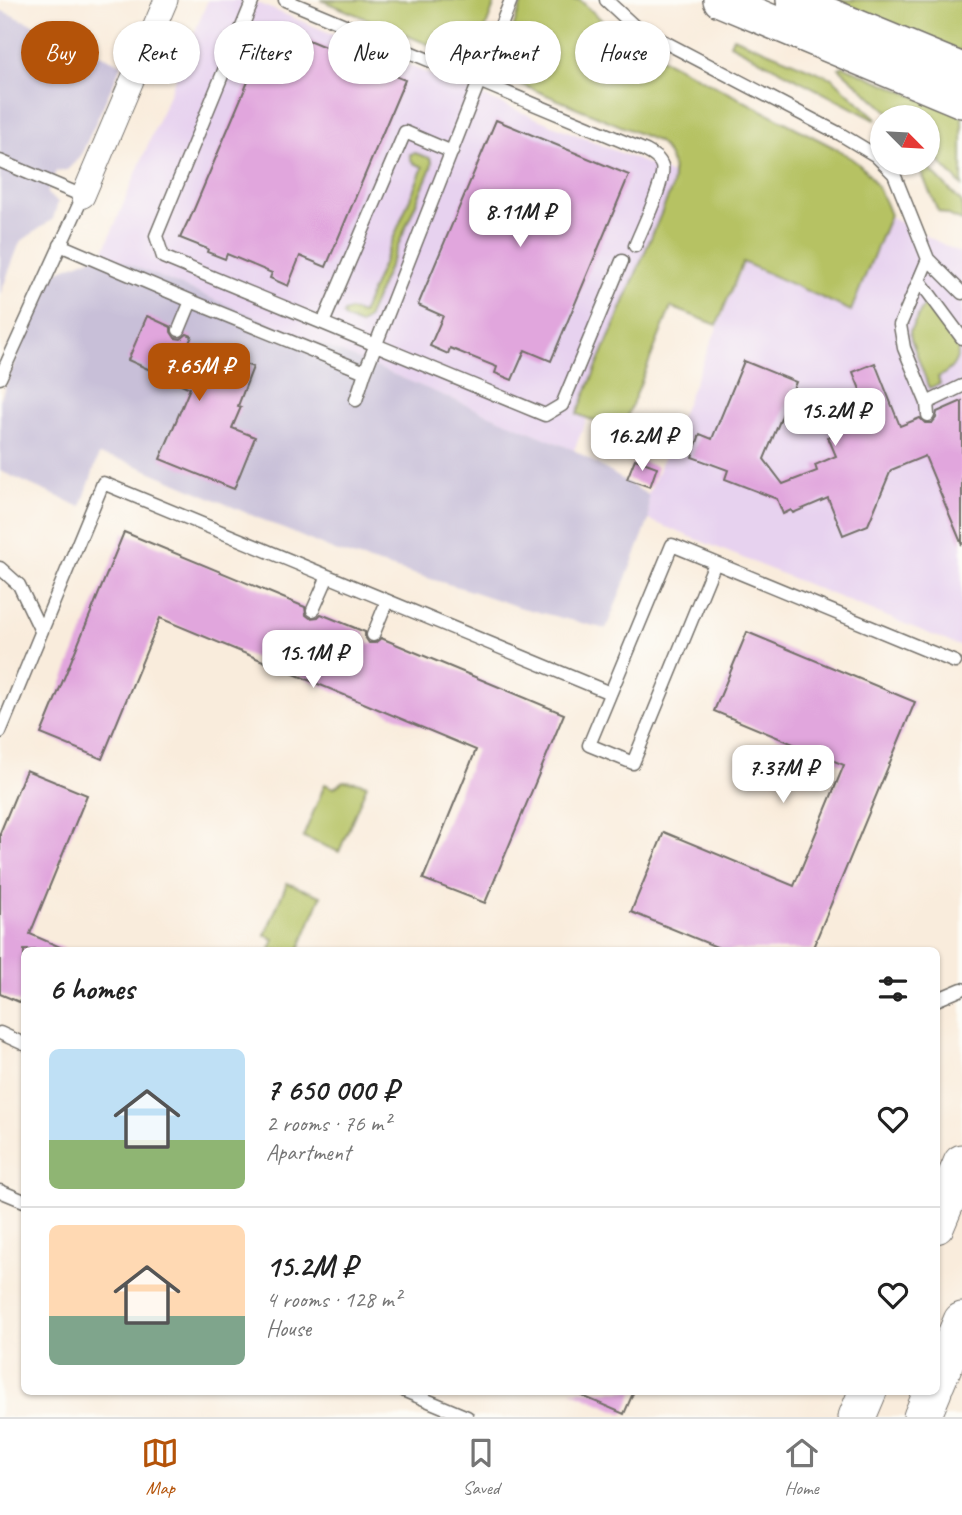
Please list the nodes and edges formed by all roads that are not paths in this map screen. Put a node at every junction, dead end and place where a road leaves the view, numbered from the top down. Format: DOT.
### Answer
graph roads {
  1 [pos="166,0"];
  2 [pos="253,0"];
  3 [pos="285,0"];
  4 [pos="511,0"];
  5 [pos="606,0"];
  6 [pos="720,0"];
  7 [pos="793,0"];
  8 [pos="503,21"];
  9 [pos="425,59"];
  10 [pos="962,70"];
  11 [pos="479,84"];
  12 [pos="485,84"];
  13 [pos="962,101"];
  14 [pos="452,152"];
  15 [pos="870,152"];
  16 [pos="0,161"];
  17 [pos="894,175"];
  18 [pos="83,195"];
  19 [pos="60,245"];
  20 [pos="635,246"];
  21 [pos="928,259"];
  22 [pos="622,261"];
  23 [pos="919,280"];
  24 [pos="962,293"];
  25 [pos="191,301"];
  26 [pos="323,323"];
  27 [pos="178,330"];
  28 [pos="962,338"];
  29 [pos="376,345"];
  30 [pos="365,372"];
  31 [pos="0,378"];
  32 [pos="962,386"];
  33 [pos="356,400"];
  34 [pos="715,563"];
  35 [pos="0,568"];
  36 [pos="328,576"];
  37 [pos="387,601"];
  38 [pos="313,610"];
  39 [pos="41,631"];
  40 [pos="373,635"];
  41 [pos="955,662"];
  42 [pos="610,693"];
  43 [pos="0,732"];
  44 [pos="962,989"];
  45 [pos="940,998"];
  46 [pos="0,1033"];
  47 [pos="21,1043"];
  48 [pos="962,1163"];
  49 [pos="0,1191"];
  50 [pos="21,1200"];
  51 [pos="940,1215"];
  52 [pos="962,1321"];
  53 [pos="940,1373"];
  54 [pos="415,1395"];
  55 [pos="866,1395"];
  56 [pos="931,1395"];
  57 [pos="467,1417"];
  58 [pos="857,1417"];
  59 [pos="922,1417"];
  1 -- 18 [label="street"];
  2 -- 26 [label="lane"];
  3 -- 9 [label="lane"];
  4 -- 8 [label="lane"];
  5 -- 15 [label="lane"];
  6 -- 13 [label="main road"];
  7 -- 10 [label="main road"];
  11 -- 14 [label="lane"];
  12 -- 20 [label="lane"];
  14 -- 26 [label="lane"];
  14 -- 29 [label="lane"];
  16 -- 18 [label="lane"];
  17 -- 21 [label="lane"];
  18 -- 19 [label="lane"];
  19 -- 25 [label="lane"];
  19 -- 31 [label="lane"];
  21 -- 23 [label="lane"];
  21 -- 24 [label="lane"];
  22 -- 29 [label="lane"];
  23 -- 28 [label="lane"];
  23 -- 32 [label="lane"];
  25 -- 27 [label="lane"];
  25 -- 30 [label="lane"];
  26 -- 29 [label="lane"];
  29 -- 30 [label="lane"];
  30 -- 33 [label="lane"];
  34 -- 41 [label="lane"];
  34 -- 42 [label="lane"];
  34 -- 42 [label="lane"];
  35 -- 39 [label="lane"];
  36 -- 37 [label="lane"];
  36 -- 38 [label="lane"];
  36 -- 39 [label="lane"];
  37 -- 40 [label="lane"];
  37 -- 42 [label="lane"];
  39 -- 43 [label="lane"];
  44 -- 45 [label="lane"];
  46 -- 47 [label="lane"];
  48 -- 51 [label="main road"];
  49 -- 50 [label="lane"];
  52 -- 53 [label="main road"];
  54 -- 57 [label="lane"];
  55 -- 58 [label="main road"];
  56 -- 59 [label="main road"];
}
